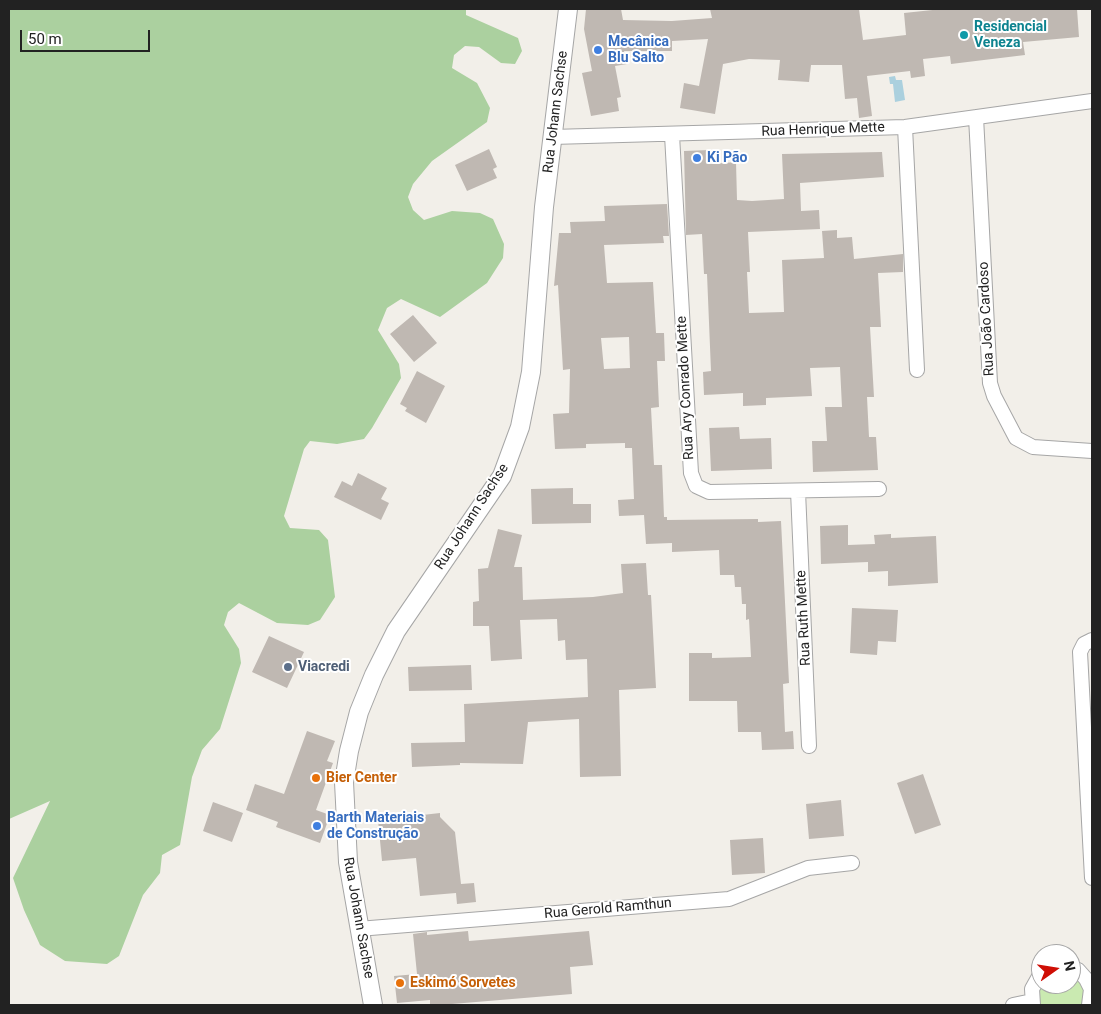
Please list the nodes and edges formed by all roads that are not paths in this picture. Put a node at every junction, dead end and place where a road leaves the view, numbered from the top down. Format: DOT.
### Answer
graph roads {
  1 [pos="568,9"];
  2 [pos="1092,101"];
  3 [pos="976,117"];
  4 [pos="905,127"];
  5 [pos="672,135"];
  6 [pos="552,137"];
  7 [pos="917,370"];
  8 [pos="1092,451"];
  9 [pos="879,489"];
  10 [pos="798,491"];
  11 [pos="1092,640"];
  12 [pos="809,746"];
  13 [pos="852,863"];
  14 [pos="1092,878"];
  15 [pos="358,928"];
  16 [pos="1081,973"];
  17 [pos="1092,989"];
  18 [pos="1032,1003"];
  19 [pos="373,1005"];
  20 [pos="1013,1005"];
  21 [pos="1089,1005"];
  1 -- 6 [label="street, Rua Johann Sachse"];
  2 -- 3 [label="street, Rua Henrique Mette"];
  3 -- 4 [label="street, Rua Henrique Mette"];
  3 -- 8 [label="street, Rua João Cardoso"];
  4 -- 5 [label="street, Rua Henrique Mette"];
  4 -- 7 [label="street"];
  5 -- 6 [label="street, Rua Henrique Mette"];
  5 -- 10 [label="street, Rua Ary Conrado Mette"];
  6 -- 15 [label="street, Rua Johann Sachse"];
  9 -- 10 [label="street, Rua Ary Conrado Mette"];
  10 -- 12 [label="street, Rua Ruth Mette"];
  11 -- 14 [label="street"];
  13 -- 15 [label="street, Rua Gerold Ramthun"];
  15 -- 19 [label="street, Rua Johann Sachse"];
  16 -- 17 [label="street"];
  17 -- 21 [label="street"];
  18 -- 20 [label="street"];
}
